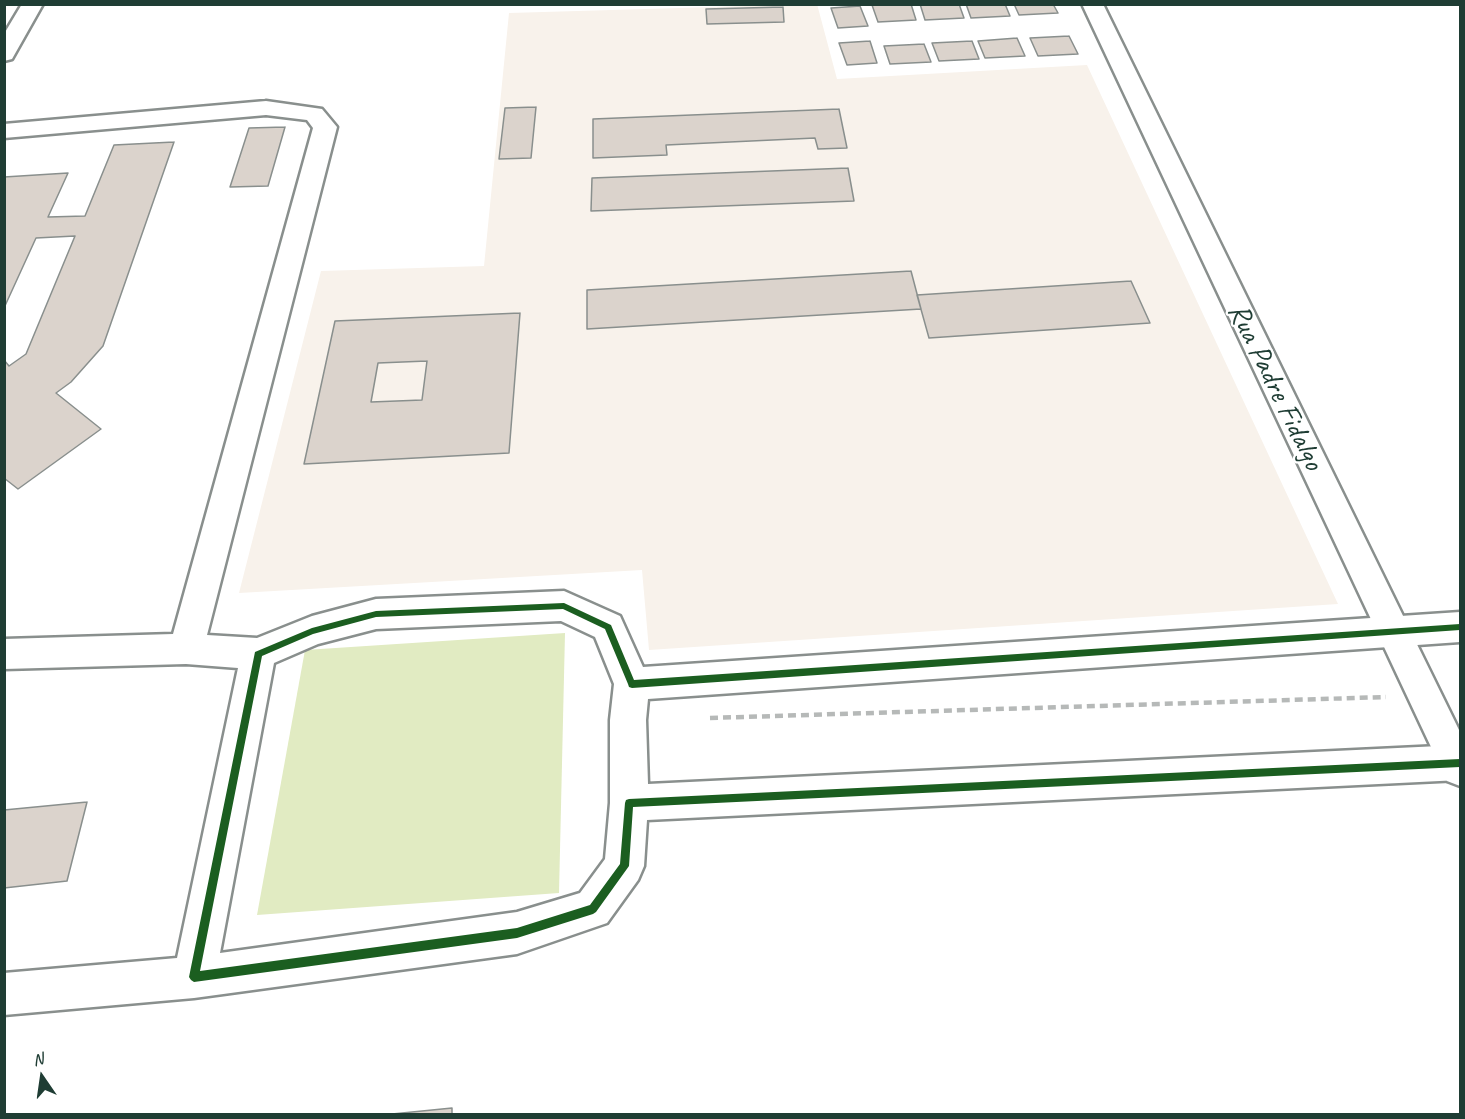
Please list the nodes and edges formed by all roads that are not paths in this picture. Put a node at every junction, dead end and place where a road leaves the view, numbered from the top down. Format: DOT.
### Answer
graph roads {
  1 [pos="33,4"];
  2 [pos="1092,4"];
  3 [pos="4,54"];
  4 [pos="4,131"];
  5 [pos="1461,627"];
  6 [pos="1391,630"];
  7 [pos="186,649"];
  8 [pos="4,654"];
  9 [pos="258,654"];
  10 [pos="632,684"];
  11 [pos="1460,765"];
  12 [pos="629,803"];
  13 [pos="194,977"];
  14 [pos="4,994"];
  1 -- 3 [label="street"];
  2 -- 6 [label="street, Rua Padre Fidalgo"];
  4 -- 7 [label="street"];
  5 -- 6 [label="street"];
  6 -- 10 [label="street"];
  6 -- 11 [label="street, Rua Padre Fidalgo"];
  7 -- 8 [label="street"];
  7 -- 9 [label="street"];
  9 -- 10 [label="street"];
  9 -- 13 [label="street"];
  10 -- 12 [label="street"];
  11 -- 12 [label="street"];
  12 -- 13 [label="street"];
  13 -- 14 [label="street"];
}
